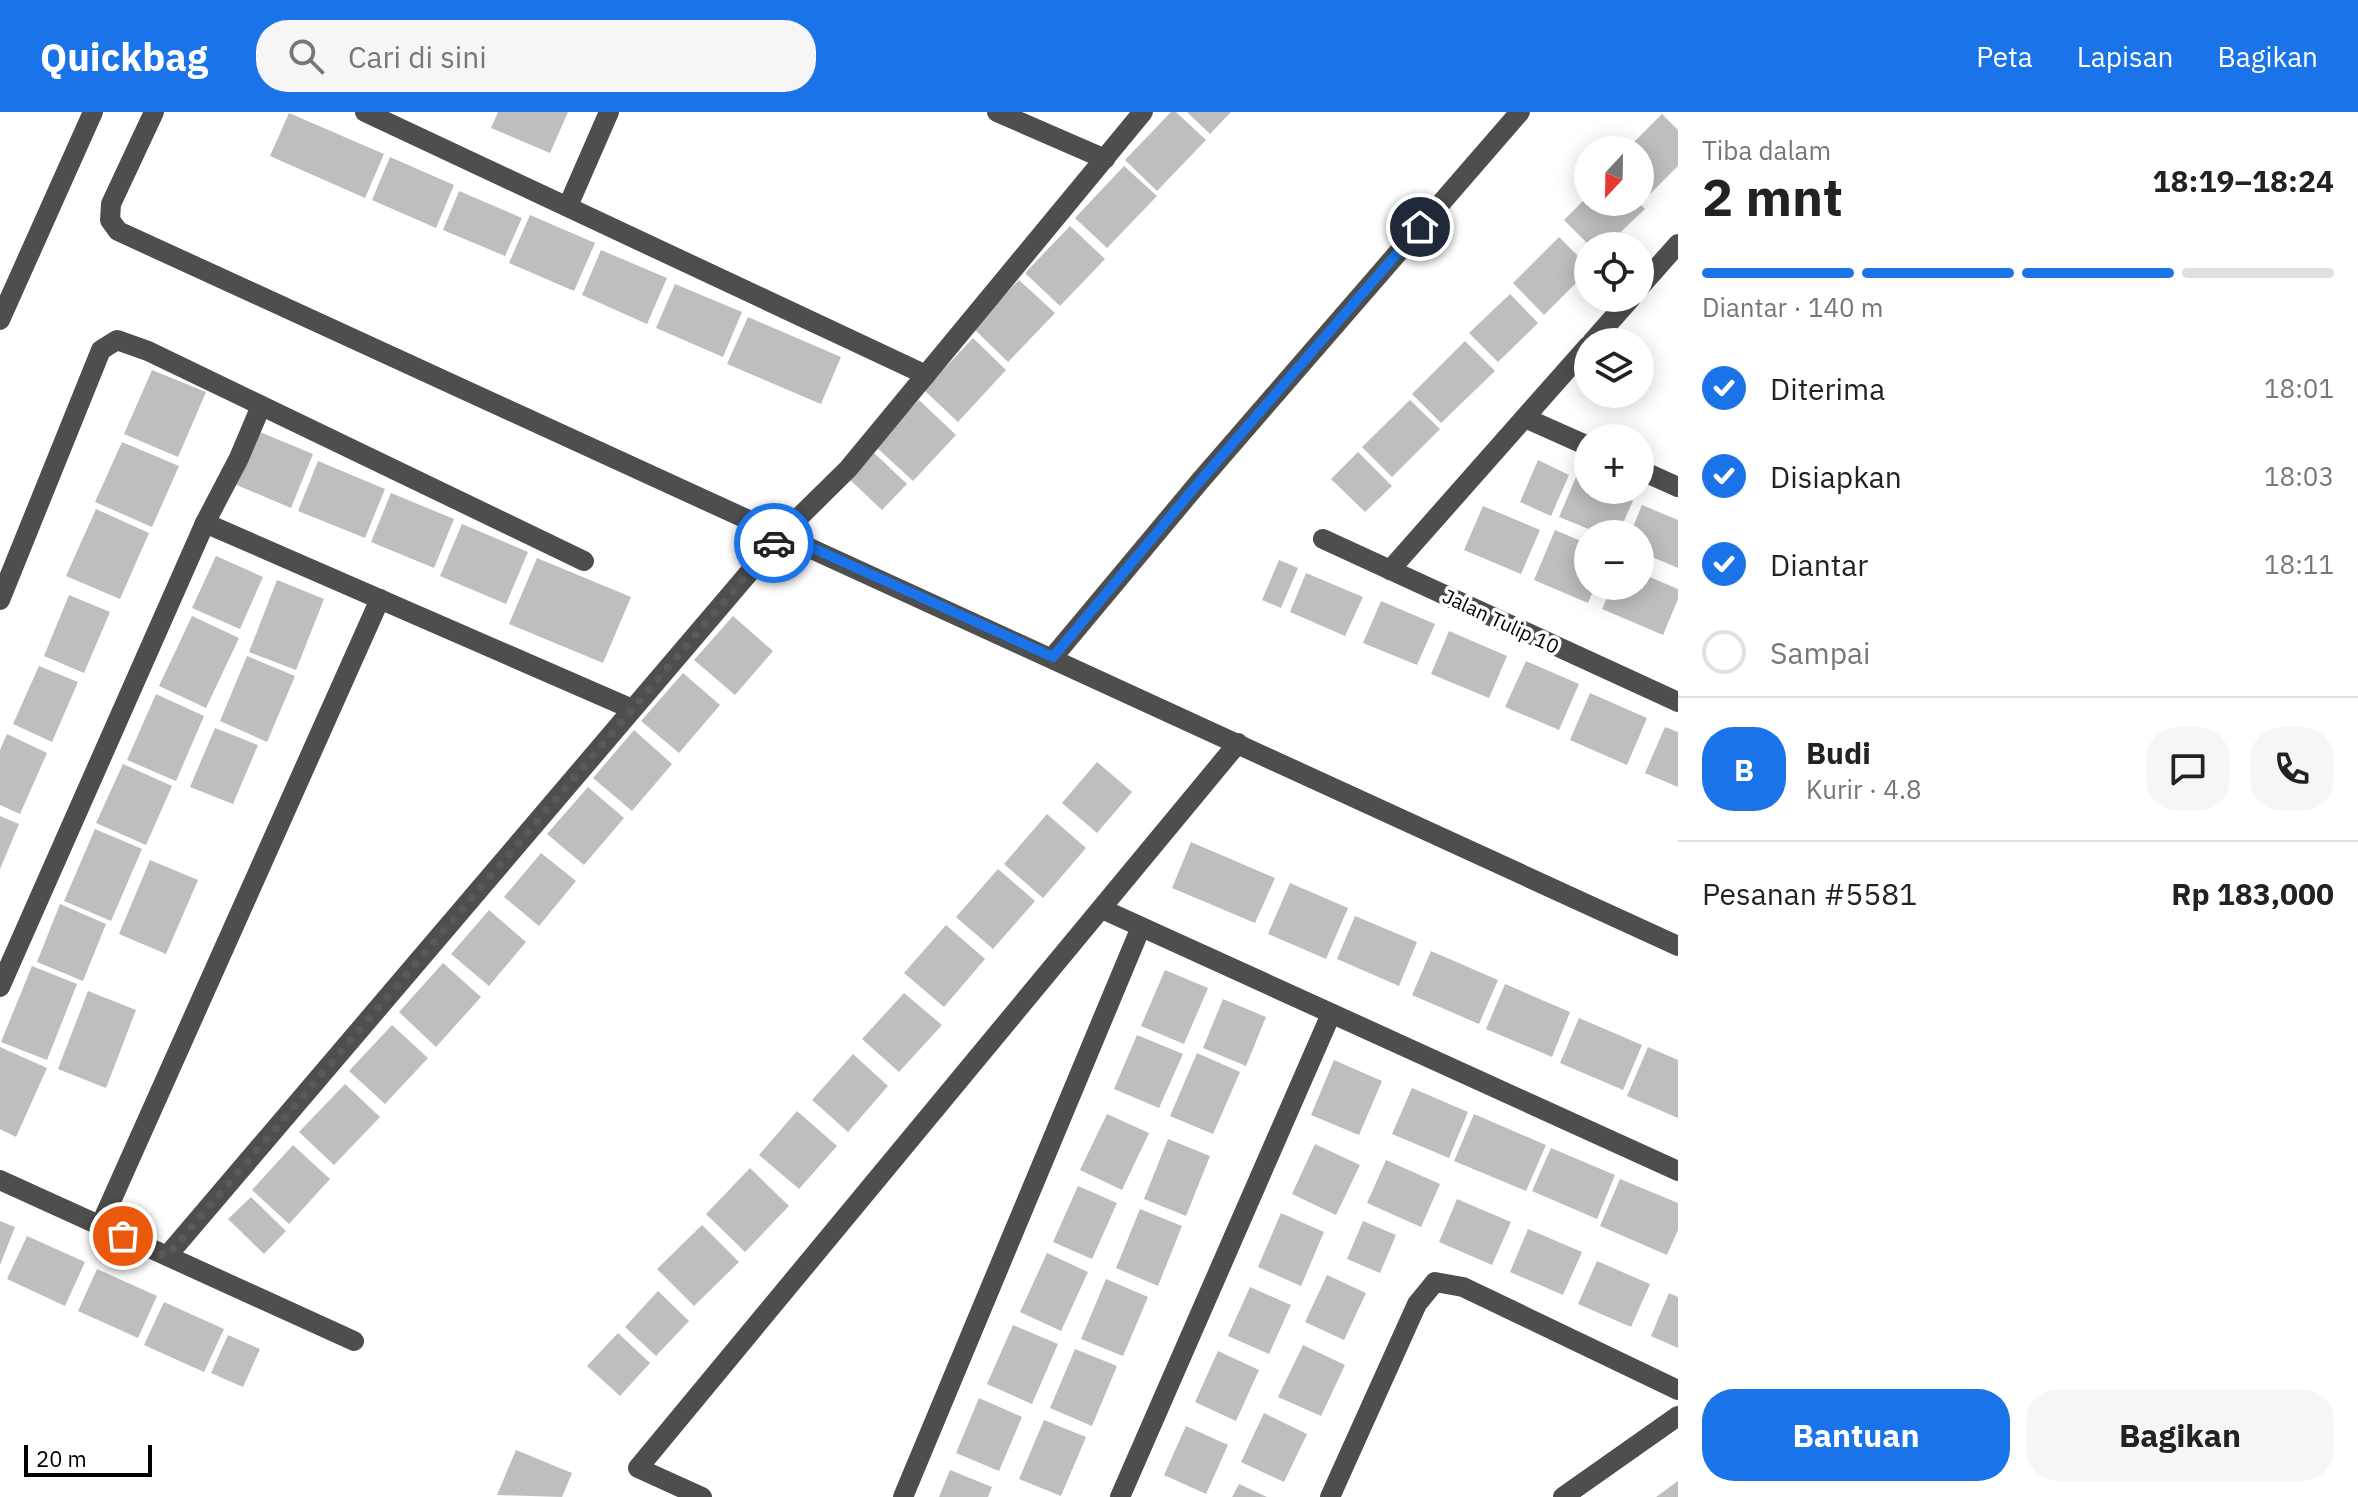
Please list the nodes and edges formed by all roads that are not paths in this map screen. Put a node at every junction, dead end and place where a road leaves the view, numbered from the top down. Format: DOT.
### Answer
graph roads {
  1 [pos="93,112"];
  2 [pos="154,112"];
  3 [pos="365,112"];
  4 [pos="609,112"];
  5 [pos="997,112"];
  6 [pos="1143,112"];
  7 [pos="1520,112"];
  8 [pos="392,117"];
  9 [pos="1105,159"];
  10 [pos="568,206"];
  11 [pos="1678,244"];
  12 [pos="1654,271"];
  13 [pos="6,291"];
  14 [pos="1619,312"];
  15 [pos="0,320"];
  16 [pos="1604,328"];
  17 [pos="1574,362"];
  18 [pos="926,375"];
  19 [pos="261,406"];
  20 [pos="1525,418"];
  21 [pos="1574,440"];
  22 [pos="1654,476"];
  23 [pos="1678,487"];
  24 [pos="205,523"];
  25 [pos="782,534"];
  26 [pos="1323,539"];
  27 [pos="584,561"];
  28 [pos="1390,570"];
  29 [pos="380,599"];
  30 [pos="0,600"];
  31 [pos="1053,657"];
  32 [pos="1678,702"];
  33 [pos="632,709"];
  34 [pos="1238,743"];
  35 [pos="1102,909"];
  36 [pos="1141,927"];
  37 [pos="1678,946"];
  38 [pos="0,987"];
  39 [pos="1331,1014"];
  40 [pos="1678,1171"];
  41 [pos="0,1180"];
  42 [pos="100,1226"];
  43 [pos="167,1256"];
  44 [pos="354,1341"];
  45 [pos="1678,1390"];
  46 [pos="1678,1416"];
  47 [pos="702,1497"];
  48 [pos="903,1497"];
  49 [pos="1120,1497"];
  50 [pos="1330,1497"];
  51 [pos="1563,1497"];
  1 -- 13 [label="street"];
  2 -- 25 [label="street"];
  3 -- 8 [label="street"];
  4 -- 10 [label="street"];
  5 -- 9 [label="street"];
  6 -- 9 [label="street"];
  7 -- 31 [label="street"];
  8 -- 10 [label="street"];
  9 -- 18 [label="street"];
  10 -- 18 [label="street"];
  11 -- 12 [label="street"];
  13 -- 15 [label="street"];
  14 -- 16 [label="street"];
  17 -- 20 [label="street"];
  18 -- 25 [label="street"];
  19 -- 24 [label="street"];
  19 -- 27 [label="street"];
  19 -- 30 [label="street"];
  20 -- 21 [label="street"];
  20 -- 28 [label="street"];
  22 -- 23 [label="street"];
  24 -- 29 [label="street"];
  24 -- 38 [label="street"];
  25 -- 31 [label="street"];
  25 -- 33 [label="street"];
  26 -- 28 [label="street, Jalan Tulip 10"];
  28 -- 32 [label="street, Jalan Tulip 10"];
  29 -- 33 [label="street"];
  29 -- 42 [label="street"];
  31 -- 34 [label="street"];
  33 -- 43 [label="street"];
  34 -- 35 [label="street"];
  34 -- 37 [label="street"];
  35 -- 36 [label="street"];
  35 -- 47 [label="street"];
  36 -- 39 [label="street"];
  36 -- 48 [label="street"];
  39 -- 40 [label="street"];
  39 -- 49 [label="street"];
  41 -- 42 [label="street"];
  42 -- 43 [label="street"];
  43 -- 44 [label="street"];
  45 -- 50 [label="street"];
  46 -- 51 [label="street"];
}
